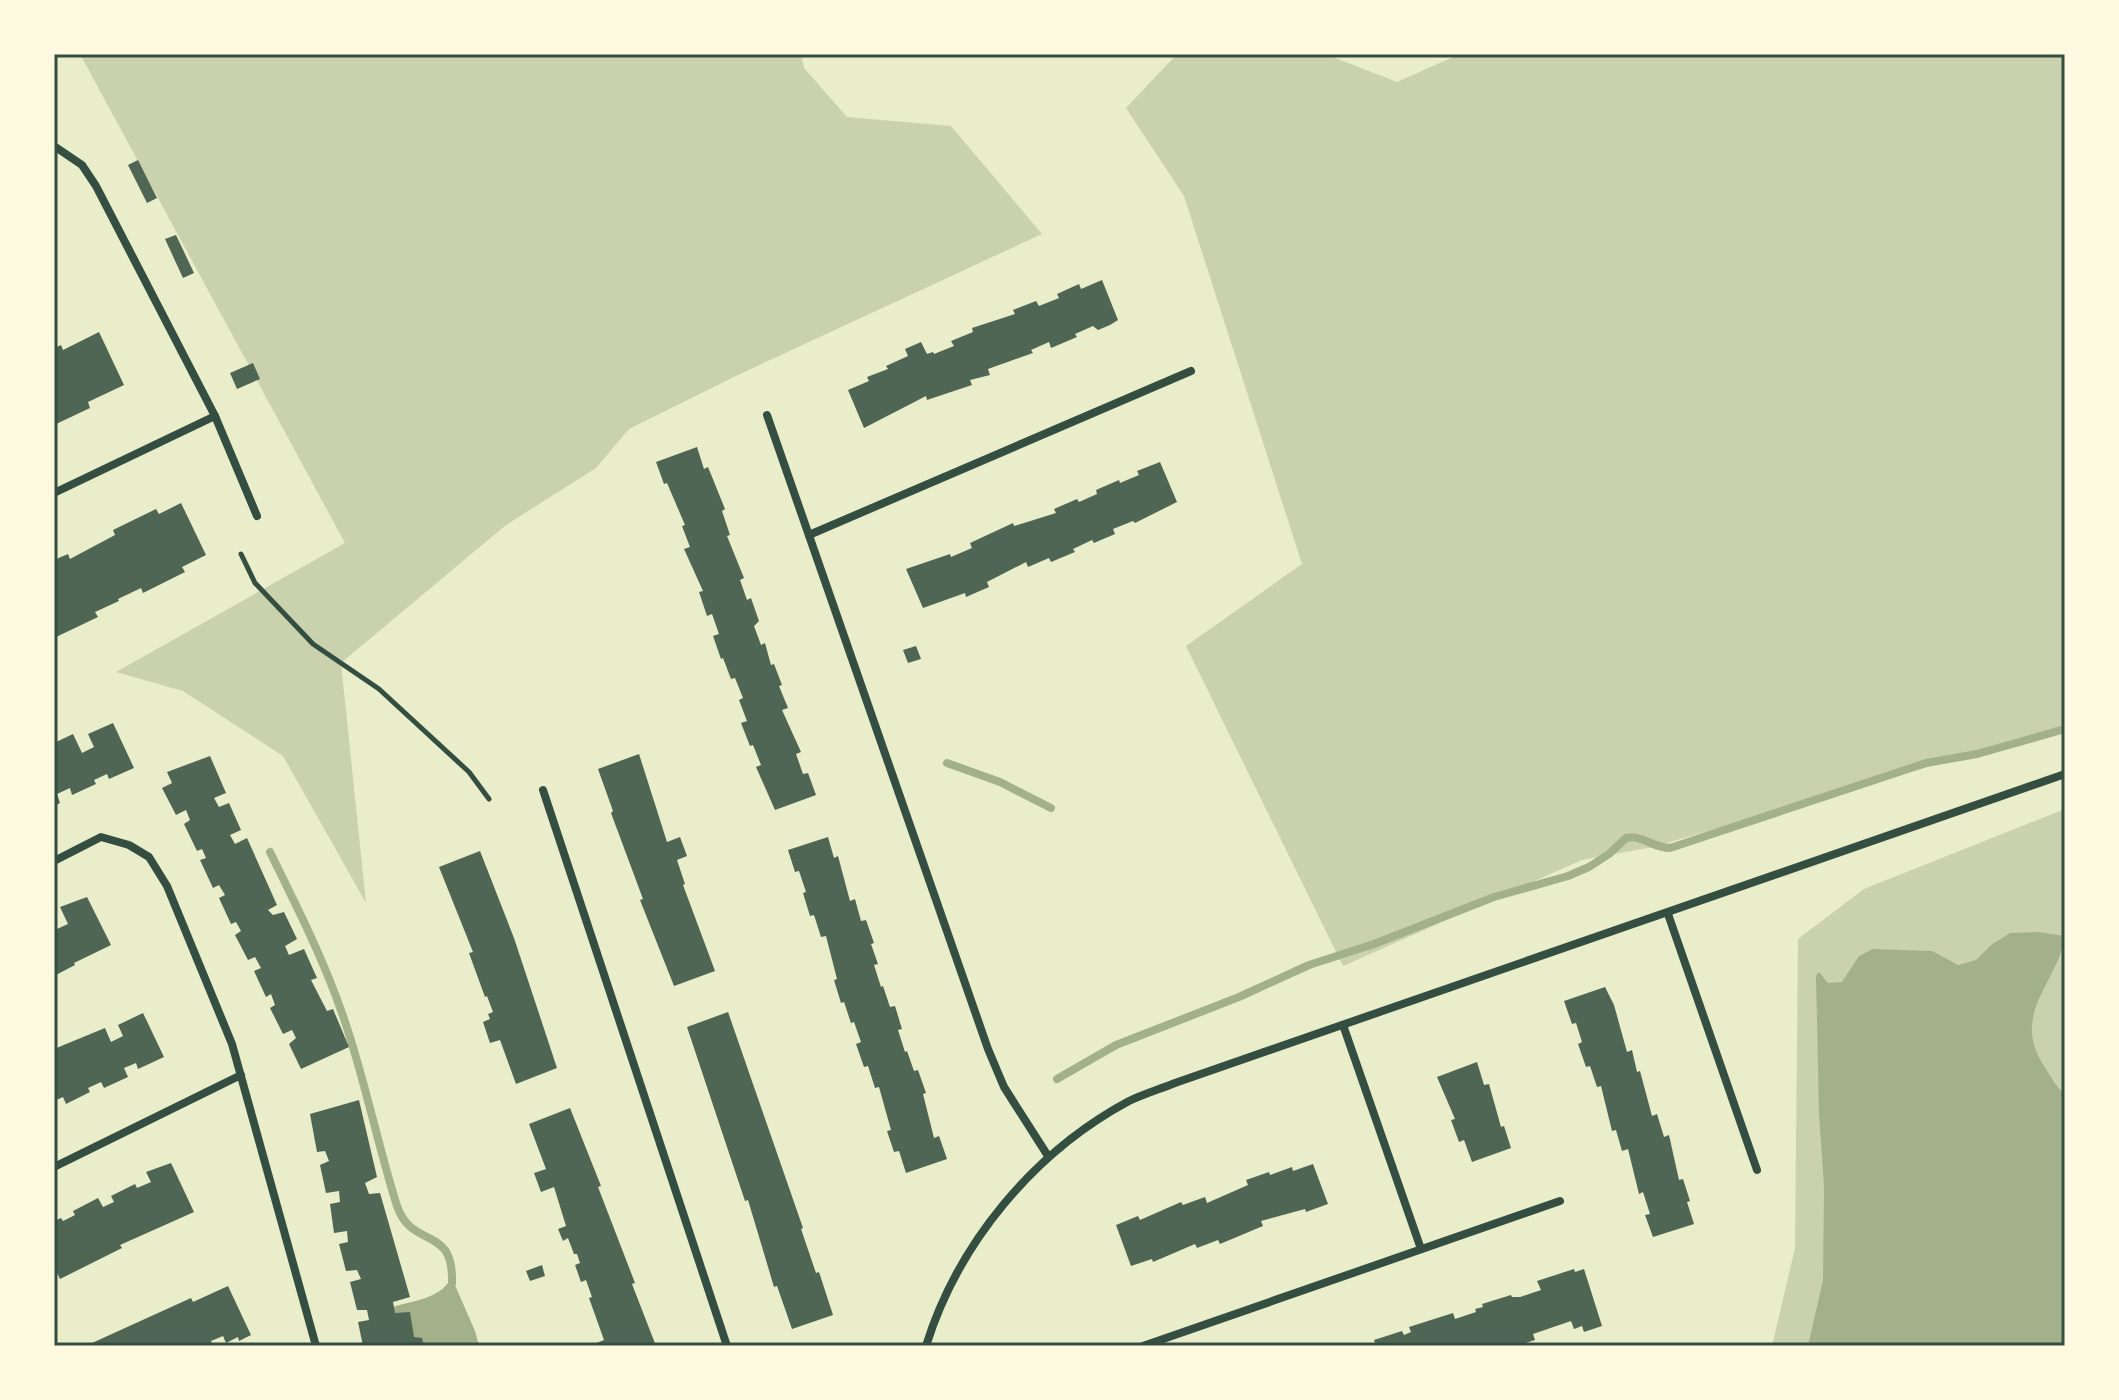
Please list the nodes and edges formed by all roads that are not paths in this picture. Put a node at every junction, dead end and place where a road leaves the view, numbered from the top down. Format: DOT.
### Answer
graph roads {
  1 [pos="54,146"];
  2 [pos="1191,371"];
  3 [pos="767,415"];
  4 [pos="215,416"];
  5 [pos="54,493"];
  6 [pos="257,516"];
  7 [pos="809,535"];
  8 [pos="2065,774"];
  9 [pos="543,790"];
  10 [pos="54,861"];
  11 [pos="1668,914"];
  12 [pos="1343,1025"];
  13 [pos="241,1075"];
  14 [pos="1048,1156"];
  15 [pos="54,1167"];
  16 [pos="1757,1170"];
  17 [pos="1560,1201"];
  18 [pos="1421,1249"];
  19 [pos="316,1346"];
  20 [pos="727,1346"];
  21 [pos="926,1346"];
  22 [pos="1143,1346"];
  1 -- 4 [label="street"];
  2 -- 7 [label="street"];
  3 -- 7 [label="street"];
  4 -- 5 [label="street"];
  4 -- 6 [label="street"];
  7 -- 14 [label="street"];
  8 -- 11 [label="street"];
  9 -- 20 [label="street"];
  10 -- 13 [label="street"];
  11 -- 12 [label="street"];
  11 -- 16 [label="street"];
  12 -- 14 [label="street"];
  12 -- 18 [label="street"];
  13 -- 15 [label="street"];
  13 -- 19 [label="street"];
  14 -- 21 [label="street"];
  17 -- 18 [label="street"];
  18 -- 22 [label="street"];
}
